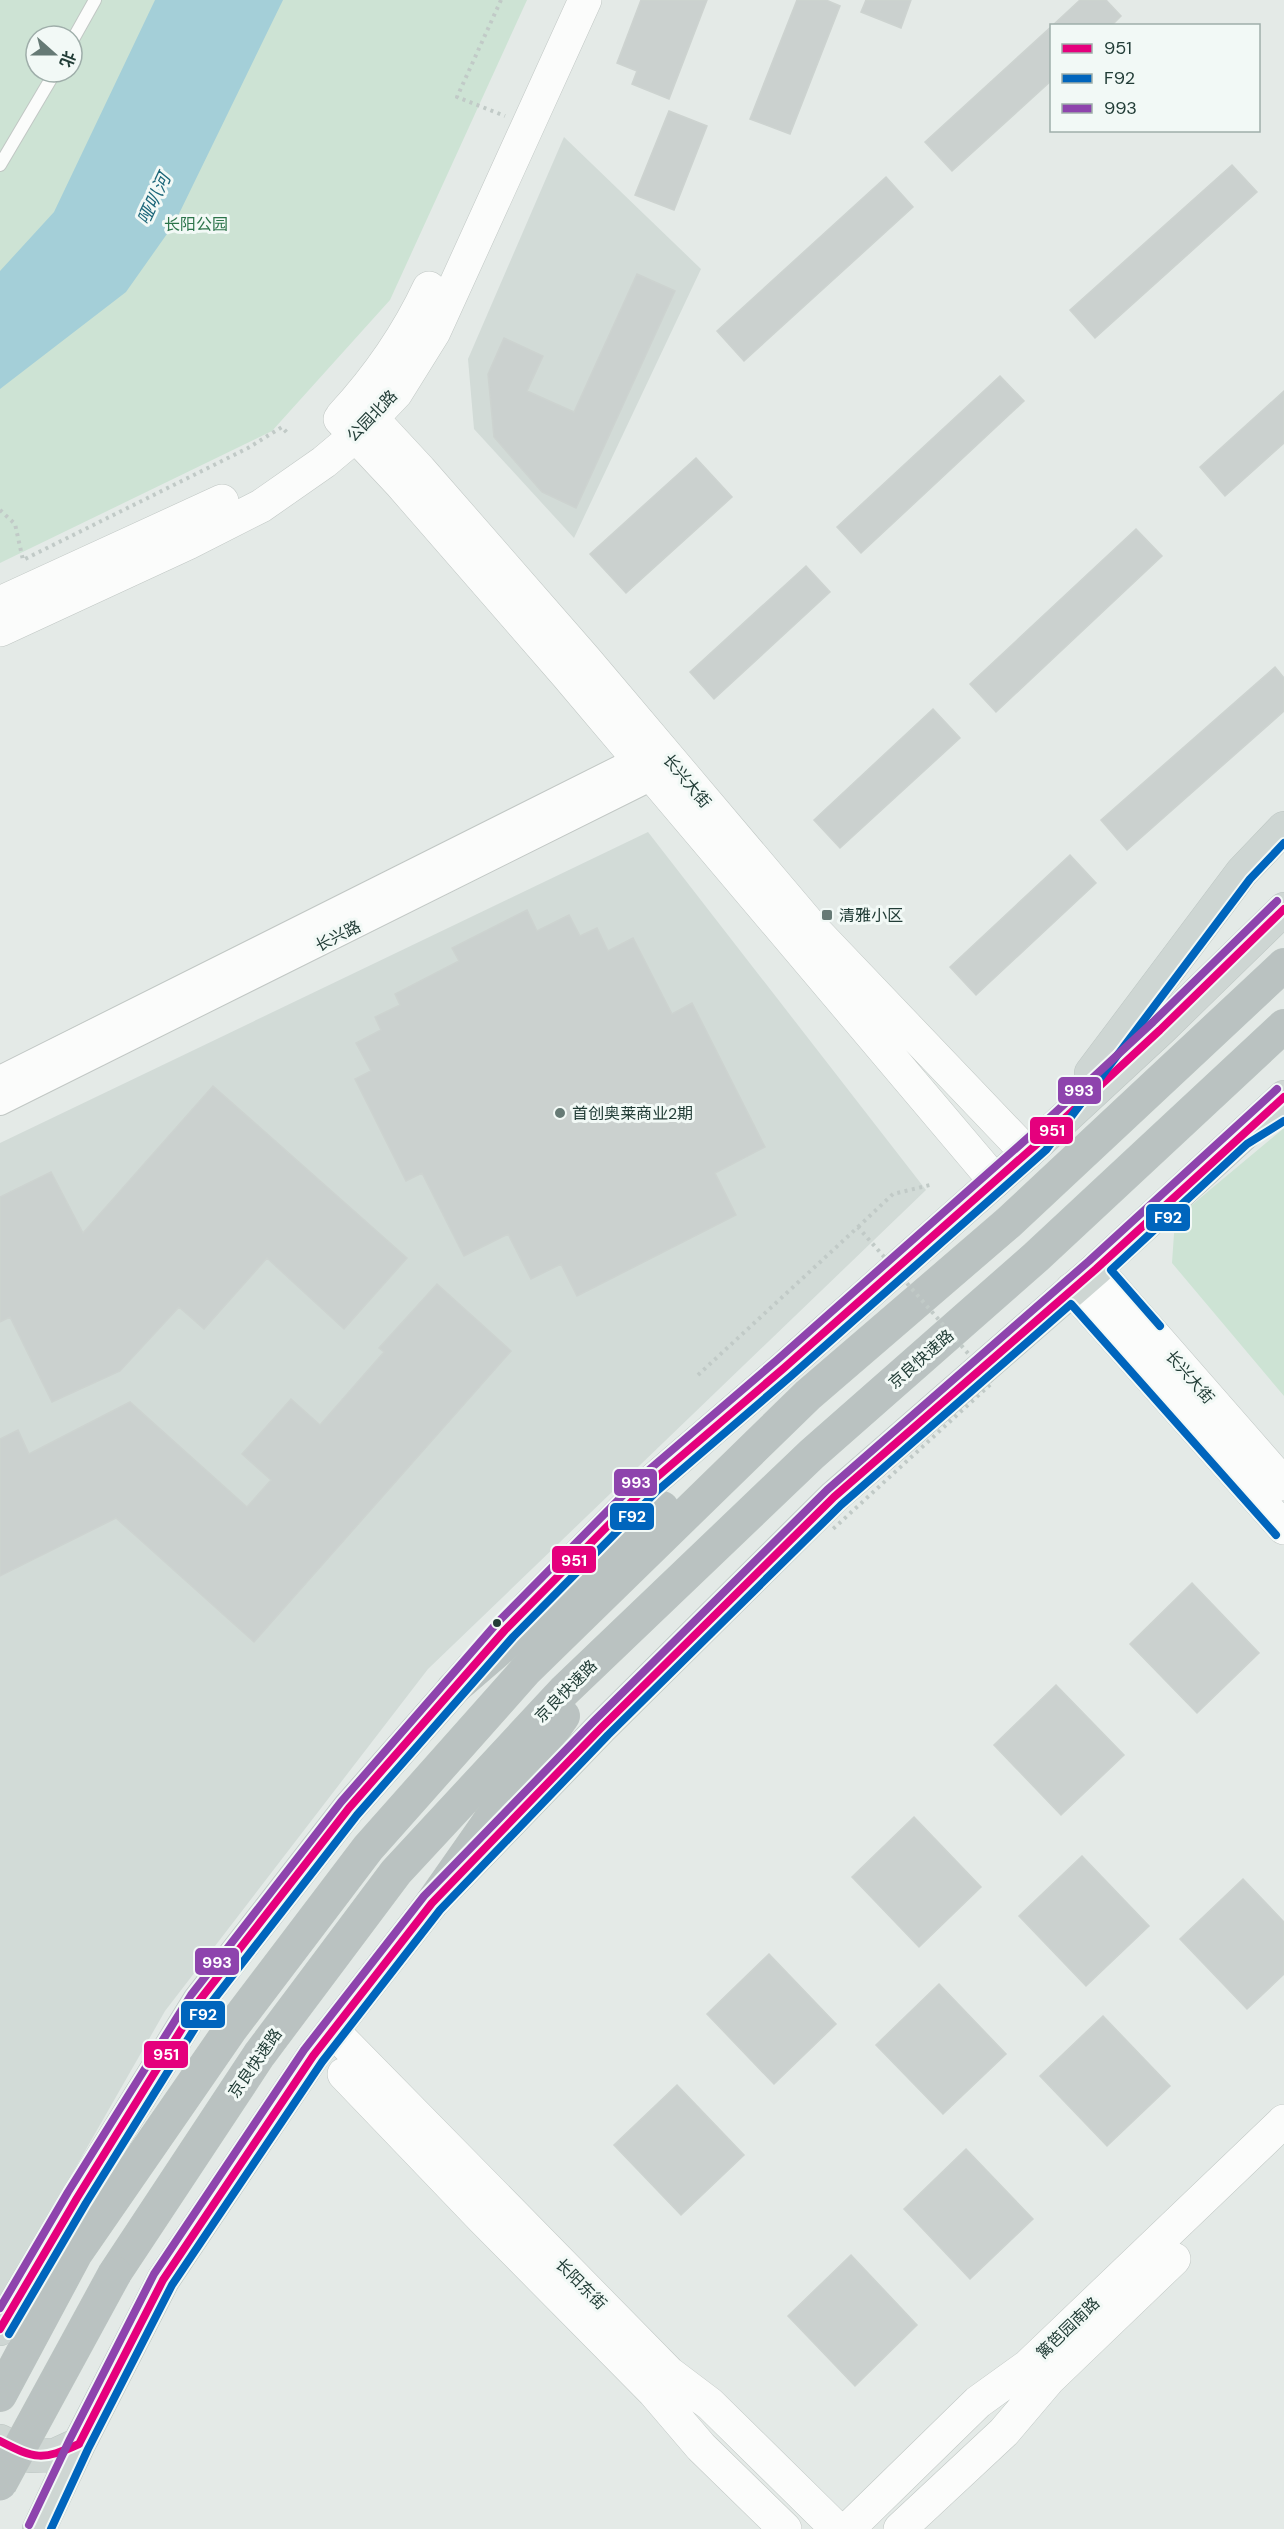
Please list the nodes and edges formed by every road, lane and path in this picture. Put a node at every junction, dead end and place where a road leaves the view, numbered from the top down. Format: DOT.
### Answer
graph roads {
  1 [pos="96,0"];
  2 [pos="501,0"];
  3 [pos="561,0"];
  4 [pos="585,0"];
  5 [pos="82,24"];
  6 [pos="47,84"];
  7 [pos="507,117"];
  8 [pos="0,165"];
  9 [pos="356,418"];
  10 [pos="288,434"];
  11 [pos="0,510"];
  12 [pos="0,603"];
  13 [pos="0,630"];
  14 [pos="656,762"];
  15 [pos="1284,828"];
  16 [pos="1284,909"];
  17 [pos="1284,965"];
  18 [pos="1284,1026"];
  19 [pos="0,1078"];
  20 [pos="1284,1097"];
  21 [pos="0,1103"];
  22 [pos="1284,1108"];
  23 [pos="1241,1136"];
  24 [pos="1032,1148"];
  25 [pos="995,1181"];
  26 [pos="930,1185"];
  27 [pos="858,1227"];
  28 [pos="1084,1279"];
  29 [pos="698,1375"];
  30 [pos="808,1395"];
  31 [pos="1284,1484"];
  32 [pos="1284,1528"];
  33 [pos="833,1529"];
  34 [pos="612,1645"];
  35 [pos="453,1689"];
  36 [pos="432,1902"];
  37 [pos="326,2040"];
  38 [pos="1284,2121"];
  39 [pos="1284,2152"];
  40 [pos="0,2329"];
  41 [pos="0,2395"];
  42 [pos="0,2441"];
  43 [pos="79,2444"];
  44 [pos="0,2484"];
  45 [pos="39,2529"];
  46 [pos="784,2529"];
  47 [pos="837,2529"];
  48 [pos="848,2529"];
  49 [pos="900,2529"];
  1 -- 5 [label="lane"];
  2 -- 7 [label="path"];
  3 -- 7 [label="street, 公园北路"];
  4 -- 9 [label="street, 公园北路"];
  6 -- 8 [label="lane"];
  7 -- 9 [label="street, 公园北路"];
  9 -- 12 [label="street, 公园北路"];
  9 -- 13 [label="street, 公园北路"];
  9 -- 14 [label="street, 长兴大街"];
  10 -- 11 [label="path"];
  14 -- 19 [label="street, 长兴路"];
  14 -- 21 [label="street, 长兴路"];
  14 -- 24 [label="street, 长兴大街"];
  14 -- 25 [label="street, 长兴大街"];
  15 -- 24 [label="main road"];
  16 -- 24 [label="main road"];
  17 -- 30 [label="highway"];
  18 -- 34 [label="highway, 京良快速路"];
  20 -- 23 [label="main road"];
  22 -- 23 [label="main road"];
  23 -- 28 [label="main road"];
  24 -- 25 [label="main road"];
  25 -- 35 [label="main road"];
  26 -- 27 [label="path"];
  27 -- 29 [label="path, bridge"];
  27 -- 33 [label="path, bridge"];
  28 -- 31 [label="street, 长兴大街"];
  28 -- 32 [label="street, 长兴大街"];
  28 -- 36 [label="main road"];
  30 -- 35 [label="highway"];
  30 -- 41 [label="highway"];
  34 -- 36 [label="highway"];
  34 -- 44 [label="highway, 京良快速路, bridge"];
  35 -- 40 [label="main road"];
  36 -- 37 [label="main road"];
  37 -- 43 [label="main road"];
  37 -- 46 [label="street, 长阳东街"];
  37 -- 47 [label="street, 长阳东街"];
  38 -- 48 [label="street, 篱笆园南路"];
  39 -- 49 [label="street, 篱笆园南路"];
  42 -- 43 [label="main road"];
  43 -- 45 [label="main road"];
}
